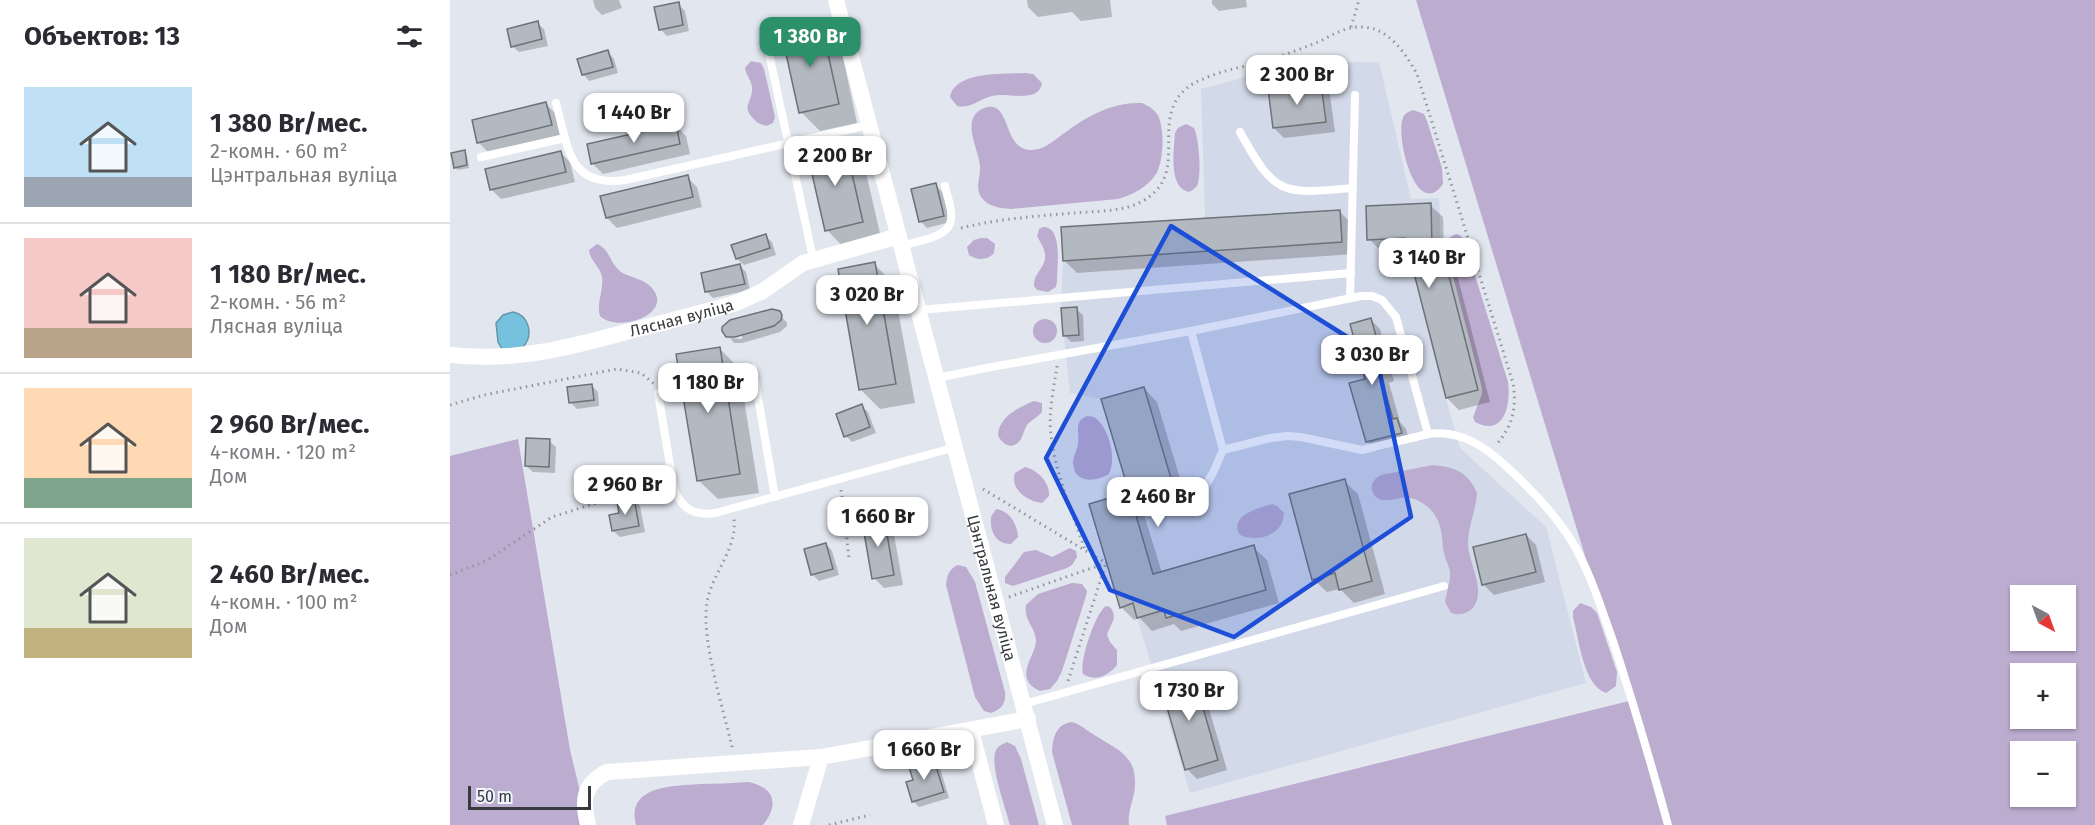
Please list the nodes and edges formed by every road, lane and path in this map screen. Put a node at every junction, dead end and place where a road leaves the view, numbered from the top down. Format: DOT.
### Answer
graph roads {
  1 [pos="836,0"];
  2 [pos="1359,0"];
  3 [pos="1351,28"];
  4 [pos="768,49"];
  5 [pos="1355,95"];
  6 [pos="556,103"];
  7 [pos="869,124"];
  8 [pos="1240,132"];
  9 [pos="565,138"];
  10 [pos="789,143"];
  11 [pos="481,157"];
  12 [pos="945,186"];
  13 [pos="1353,188"];
  14 [pos="900,241"];
  15 [pos="813,258"];
  16 [pos="1351,273"];
  17 [pos="1350,298"];
  18 [pos="919,310"];
  19 [pos="1191,331"];
  20 [pos="1058,354"];
  21 [pos="450,355"];
  22 [pos="753,368"];
  23 [pos="937,378"];
  24 [pos="658,393"];
  25 [pos="450,405"];
  26 [pos="1428,434"];
  27 [pos="956,447"];
  28 [pos="1223,450"];
  29 [pos="963,477"];
  30 [pos="840,479"];
  31 [pos="775,497"];
  32 [pos="606,500"];
  33 [pos="731,509"];
  34 [pos="1164,510"];
  35 [pos="1085,550"];
  36 [pos="849,558"];
  37 [pos="1106,563"];
  38 [pos="450,575"];
  39 [pos="1444,586"];
  40 [pos="996,601"];
  41 [pos="1064,693"];
  42 [pos="1026,711"];
  43 [pos="971,731"];
  44 [pos="821,757"];
  45 [pos="736,763"];
  46 [pos="870,815"];
  47 [pos="588,825"];
  48 [pos="801,825"];
  49 [pos="829,825"];
  50 [pos="996,825"];
  51 [pos="1055,825"];
  52 [pos="1668,825"];
  1 -- 7 [label="street, Цэнтральная вуліца"];
  2 -- 3 [label="path"];
  4 -- 10 [label="lane"];
  5 -- 13 [label="lane"];
  6 -- 9 [label="lane"];
  7 -- 10 [label="lane"];
  7 -- 14 [label="street, Цэнтральная вуліца"];
  8 -- 13 [label="lane"];
  9 -- 10 [label="lane"];
  9 -- 11 [label="lane"];
  10 -- 15 [label="lane"];
  12 -- 14 [label="lane"];
  13 -- 16 [label="lane"];
  14 -- 15 [label="street, Лясная вуліца"];
  14 -- 18 [label="street, Цэнтральная вуліца"];
  15 -- 21 [label="street, Лясная вуліца"];
  16 -- 17 [label="lane"];
  16 -- 18 [label="lane"];
  17 -- 19 [label="lane"];
  17 -- 26 [label="lane"];
  18 -- 23 [label="street, Цэнтральная вуліца"];
  19 -- 20 [label="lane"];
  19 -- 28 [label="lane"];
  20 -- 23 [label="lane"];
  20 -- 35 [label="path"];
  22 -- 31 [label="lane"];
  23 -- 27 [label="street, Цэнтральная вуліца"];
  24 -- 25 [label="path"];
  24 -- 33 [label="lane"];
  26 -- 28 [label="lane"];
  26 -- 52 [label="lane"];
  27 -- 29 [label="street, Цэнтральная вуліца"];
  27 -- 30 [label="lane"];
  28 -- 34 [label="lane"];
  29 -- 35 [label="path"];
  29 -- 40 [label="street, Цэнтральная вуліца"];
  30 -- 31 [label="lane"];
  30 -- 36 [label="path"];
  31 -- 33 [label="lane"];
  32 -- 38 [label="path"];
  33 -- 45 [label="path"];
  35 -- 37 [label="path"];
  37 -- 40 [label="path"];
  37 -- 41 [label="path"];
  39 -- 41 [label="lane"];
  40 -- 42 [label="street, Цэнтральная вуліца"];
  41 -- 42 [label="lane"];
  42 -- 43 [label="street"];
  42 -- 51 [label="street, Цэнтральная вуліца"];
  43 -- 44 [label="street"];
  43 -- 50 [label="street"];
  44 -- 45 [label="street"];
  44 -- 48 [label="street"];
  45 -- 47 [label="street"];
  46 -- 49 [label="path"];
}
